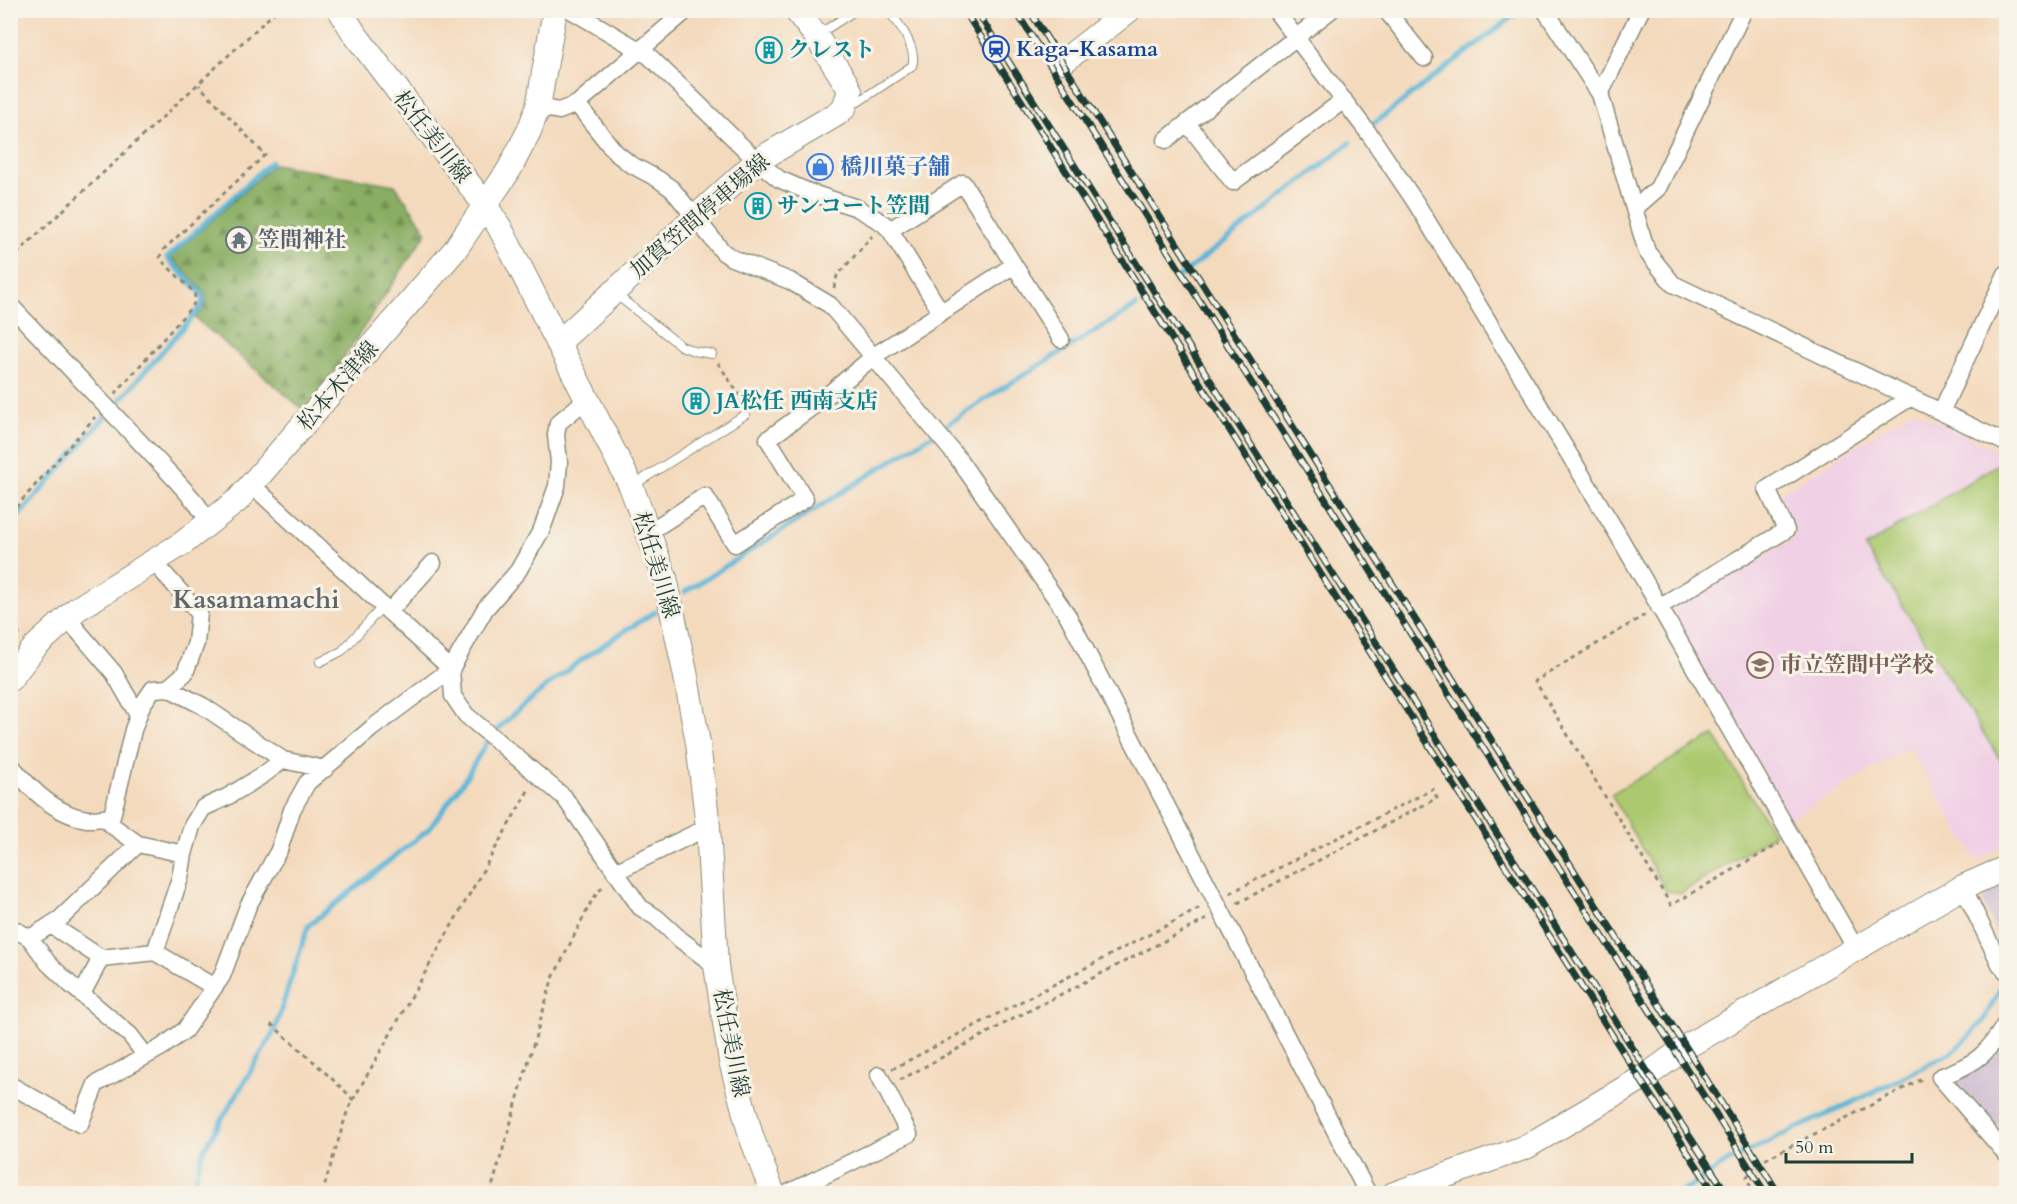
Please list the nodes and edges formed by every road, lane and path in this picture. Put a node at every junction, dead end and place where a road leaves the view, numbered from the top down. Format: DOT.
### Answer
graph roads {
  1 [pos="277,10"];
  2 [pos="340,10"];
  3 [pos="555,10"];
  4 [pos="571,10"];
  5 [pos="687,10"];
  6 [pos="796,10"];
  7 [pos="856,10"];
  8 [pos="886,10"];
  9 [pos="1129,10"];
  10 [pos="1275,10"];
  11 [pos="1331,10"];
  12 [pos="1386,10"];
  13 [pos="1545,10"];
  14 [pos="1641,10"];
  15 [pos="1744,10"];
  16 [pos="816,36"];
  17 [pos="1296,37"];
  18 [pos="641,51"];
  19 [pos="1424,58"];
  20 [pos="1064,61"];
  21 [pos="199,85"];
  22 [pos="1600,94"];
  23 [pos="848,99"];
  24 [pos="1344,100"];
  25 [pos="577,104"];
  26 [pos="538,107"];
  27 [pos="1187,123"];
  28 [pos="1166,140"];
  29 [pos="757,160"];
  30 [pos="485,205"];
  31 [pos="1634,209"];
  32 [pos="693,218"];
  33 [pos="886,226"];
  34 [pos="10,260"];
  35 [pos="1014,266"];
  36 [pos="2007,274"];
  37 [pos="618,296"];
  38 [pos="830,304"];
  39 [pos="10,306"];
  40 [pos="941,312"];
  41 [pos="1061,339"];
  42 [pos="558,343"];
  43 [pos="712,354"];
  44 [pos="874,356"];
  45 [pos="1911,397"];
  46 [pos="587,399"];
  47 [pos="105,405"];
  48 [pos="1941,412"];
  49 [pos="746,414"];
  50 [pos="2007,443"];
  51 [pos="252,485"];
  52 [pos="631,486"];
  53 [pos="10,514"];
  54 [pos="210,524"];
  55 [pos="649,532"];
  56 [pos="154,562"];
  57 [pos="433,563"];
  58 [pos="1659,607"];
  59 [pos="386,609"];
  60 [pos="67,618"];
  61 [pos="320,662"];
  62 [pos="451,669"];
  63 [pos="10,679"];
  64 [pos="168,688"];
  65 [pos="138,715"];
  66 [pos="283,760"];
  67 [pos="10,764"];
  68 [pos="325,769"];
  69 [pos="538,774"];
  70 [pos="111,817"];
  71 [pos="708,826"];
  72 [pos="1791,837"];
  73 [pos="138,844"];
  74 [pos="184,854"];
  75 [pos="2007,868"];
  76 [pos="615,872"];
  77 [pos="1963,887"];
  78 [pos="1218,906"];
  79 [pos="51,925"];
  80 [pos="10,927"];
  81 [pos="30,938"];
  82 [pos="1856,949"];
  83 [pos="155,952"];
  84 [pos="101,958"];
  85 [pos="716,966"];
  86 [pos="2003,968"];
  87 [pos="214,987"];
  88 [pos="82,994"];
  89 [pos="2007,1023"];
  90 [pos="271,1024"];
  91 [pos="146,1056"];
  92 [pos="1940,1077"];
  93 [pos="883,1081"];
  94 [pos="10,1085"];
  95 [pos="352,1101"];
  96 [pos="2007,1154"];
  97 [pos="322,1194"];
  98 [pos="490,1194"];
  99 [pos="772,1194"];
  100 [pos="786,1194"];
  101 [pos="1368,1194"];
  102 [pos="1394,1194"];
  103 [pos="1755,1194"];
  1 -- 21 [label="path"];
  2 -- 30 [label="main road, 松任美川線"];
  3 -- 26 [label="main road, 松本木津線"];
  4 -- 18 [label="street"];
  5 -- 18 [label="street"];
  6 -- 16 [label="main road"];
  7 -- 16 [label="lane"];
  8 -- 23 [label="lane"];
  9 -- 20 [label="main road"];
  10 -- 17 [label="street"];
  11 -- 17 [label="street"];
  12 -- 19 [label="street"];
  13 -- 22 [label="street"];
  14 -- 22 [label="street"];
  15 -- 31 [label="street"];
  16 -- 23 [label="main road"];
  17 -- 24 [label="street"];
  17 -- 27 [label="street"];
  18 -- 25 [label="street"];
  18 -- 29 [label="street"];
  21 -- 34 [label="path"];
  21 -- 47 [label="path"];
  22 -- 31 [label="street"];
  23 -- 29 [label="main road, 加賀笠間停車場線"];
  24 -- 27 [label="street"];
  24 -- 58 [label="street"];
  25 -- 26 [label="street"];
  25 -- 32 [label="street"];
  26 -- 30 [label="main road, 松本木津線"];
  27 -- 28 [label="street"];
  29 -- 32 [label="main road, 加賀笠間停車場線"];
  29 -- 33 [label="street"];
  30 -- 42 [label="main road, 松任美川線"];
  30 -- 51 [label="main road, 松本木津線"];
  31 -- 45 [label="street"];
  32 -- 38 [label="street"];
  32 -- 42 [label="main road, 加賀笠間停車場線"];
  33 -- 35 [label="street"];
  33 -- 38 [label="path"];
  33 -- 40 [label="street"];
  35 -- 40 [label="street"];
  35 -- 41 [label="street"];
  36 -- 48 [label="street"];
  37 -- 43 [label="lane"];
  38 -- 44 [label="street"];
  39 -- 47 [label="street"];
  40 -- 44 [label="street"];
  42 -- 46 [label="main road, 松任美川線"];
  43 -- 49 [label="path"];
  44 -- 55 [label="street"];
  44 -- 78 [label="street"];
  45 -- 48 [label="street"];
  45 -- 58 [label="street"];
  46 -- 52 [label="main road, 松任美川線"];
  46 -- 62 [label="street"];
  47 -- 53 [label="path"];
  47 -- 54 [label="street"];
  48 -- 50 [label="street"];
  49 -- 52 [label="lane"];
  51 -- 54 [label="main road, 松本木津線"];
  51 -- 59 [label="street"];
  52 -- 55 [label="main road, 松任美川線"];
  54 -- 56 [label="main road, 松本木津線"];
  55 -- 71 [label="main road, 松任美川線"];
  56 -- 60 [label="main road, 松本木津線"];
  56 -- 64 [label="street"];
  57 -- 59 [label="street"];
  58 -- 72 [label="street"];
  58 -- 72 [label="path"];
  59 -- 61 [label="lane"];
  59 -- 62 [label="street"];
  60 -- 63 [label="main road, 松本木津線"];
  60 -- 65 [label="street"];
  62 -- 68 [label="street"];
  62 -- 69 [label="street"];
  64 -- 65 [label="street"];
  64 -- 66 [label="street"];
  65 -- 70 [label="street"];
  66 -- 68 [label="street"];
  66 -- 74 [label="street"];
  67 -- 70 [label="street"];
  68 -- 87 [label="street"];
  69 -- 76 [label="street"];
  69 -- 95 [label="path"];
  70 -- 73 [label="street"];
  71 -- 76 [label="street"];
  71 -- 85 [label="main road, 松任美川線"];
  72 -- 82 [label="street"];
  73 -- 74 [label="street"];
  73 -- 79 [label="street"];
  74 -- 83 [label="street"];
  75 -- 77 [label="main road"];
  76 -- 85 [label="street"];
  76 -- 98 [label="path"];
  77 -- 82 [label="main road"];
  77 -- 86 [label="street"];
  78 -- 78 [label="path"];
  78 -- 93 [label="path"];
  78 -- 93 [label="path"];
  78 -- 101 [label="street"];
  79 -- 81 [label="street"];
  79 -- 84 [label="street"];
  80 -- 81 [label="street"];
  81 -- 88 [label="street"];
  82 -- 102 [label="main road"];
  83 -- 84 [label="street"];
  83 -- 87 [label="street"];
  84 -- 88 [label="street"];
  85 -- 99 [label="main road, 松任美川線"];
  87 -- 91 [label="street"];
  88 -- 91 [label="street"];
  89 -- 92 [label="street"];
  90 -- 95 [label="path"];
  91 -- 94 [label="street"];
  92 -- 96 [label="street"];
  92 -- 103 [label="path"];
  93 -- 100 [label="street"];
  95 -- 97 [label="path"];
}
